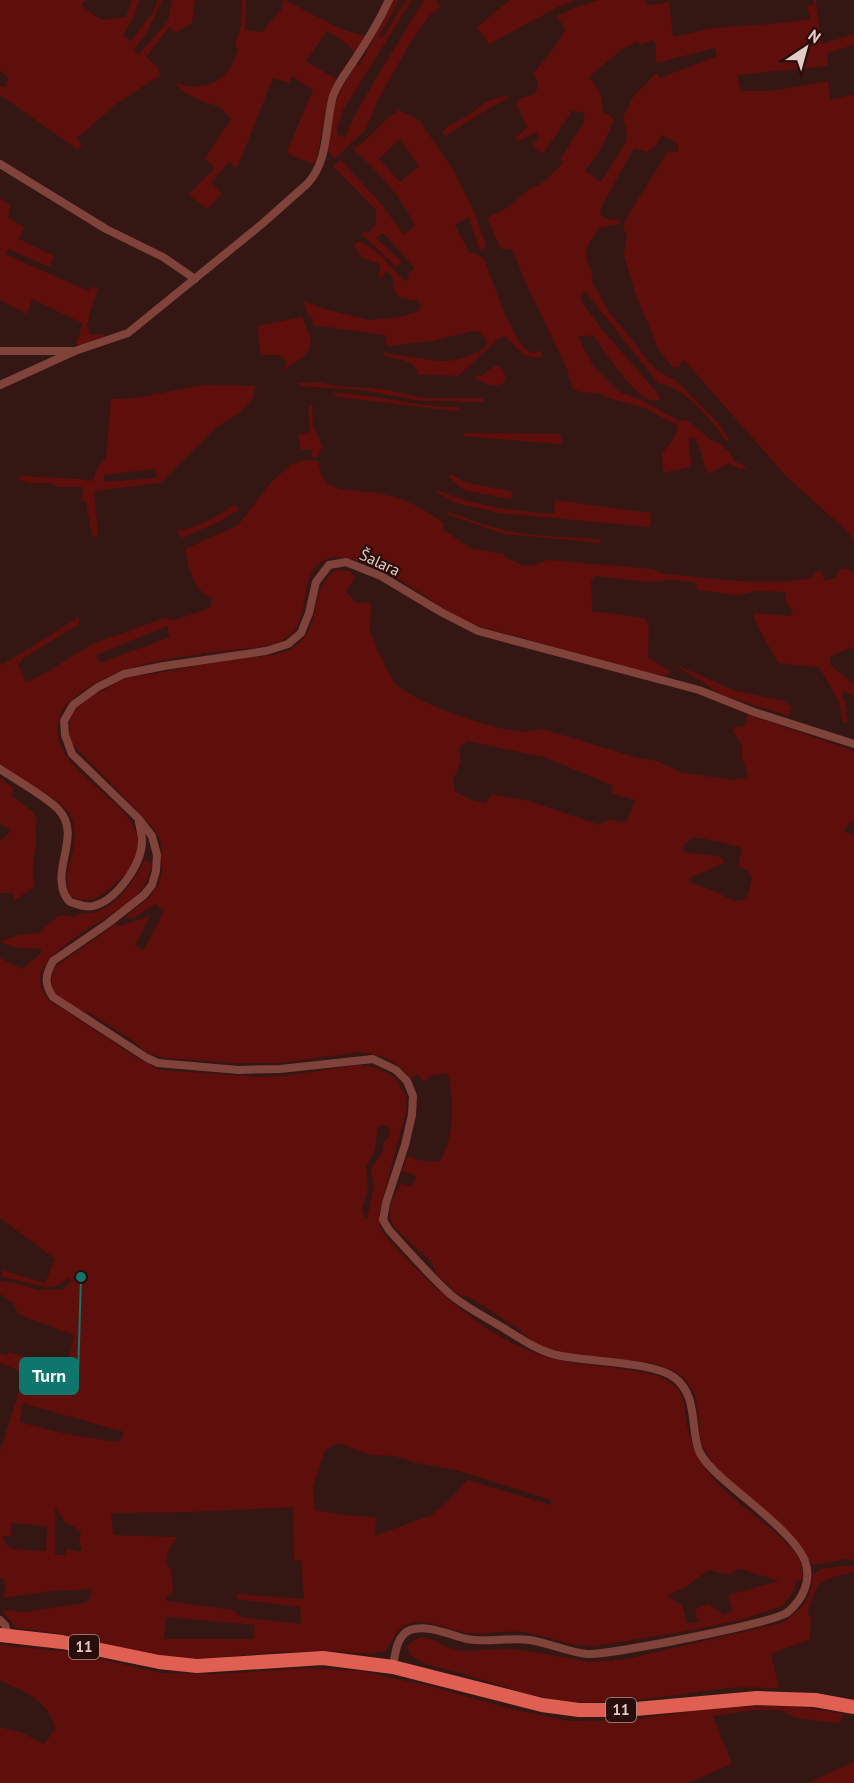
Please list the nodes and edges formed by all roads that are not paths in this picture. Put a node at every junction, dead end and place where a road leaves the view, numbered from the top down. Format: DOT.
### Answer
graph roads {
  1 [pos="389,0"];
  2 [pos="0,164"];
  3 [pos="195,279"];
  4 [pos="0,351"];
  5 [pos="75,351"];
  6 [pos="0,385"];
  7 [pos="854,744"];
  8 [pos="0,769"];
  9 [pos="138,818"];
  10 [pos="0,1620"];
  11 [pos="4,1635"];
  12 [pos="393,1667"];
  13 [pos="854,1707"];
  1 -- 3 [label="street"];
  2 -- 3 [label="street"];
  3 -- 5 [label="street"];
  4 -- 5 [label="street"];
  5 -- 6 [label="street"];
  7 -- 9 [label="street, Šalara"];
  8 -- 9 [label="street"];
  9 -- 12 [label="street, Šalara"];
  10 -- 11 [label="street"];
  11 -- 12 [label="main road, 11"];
  12 -- 13 [label="main road, 11"];
}
